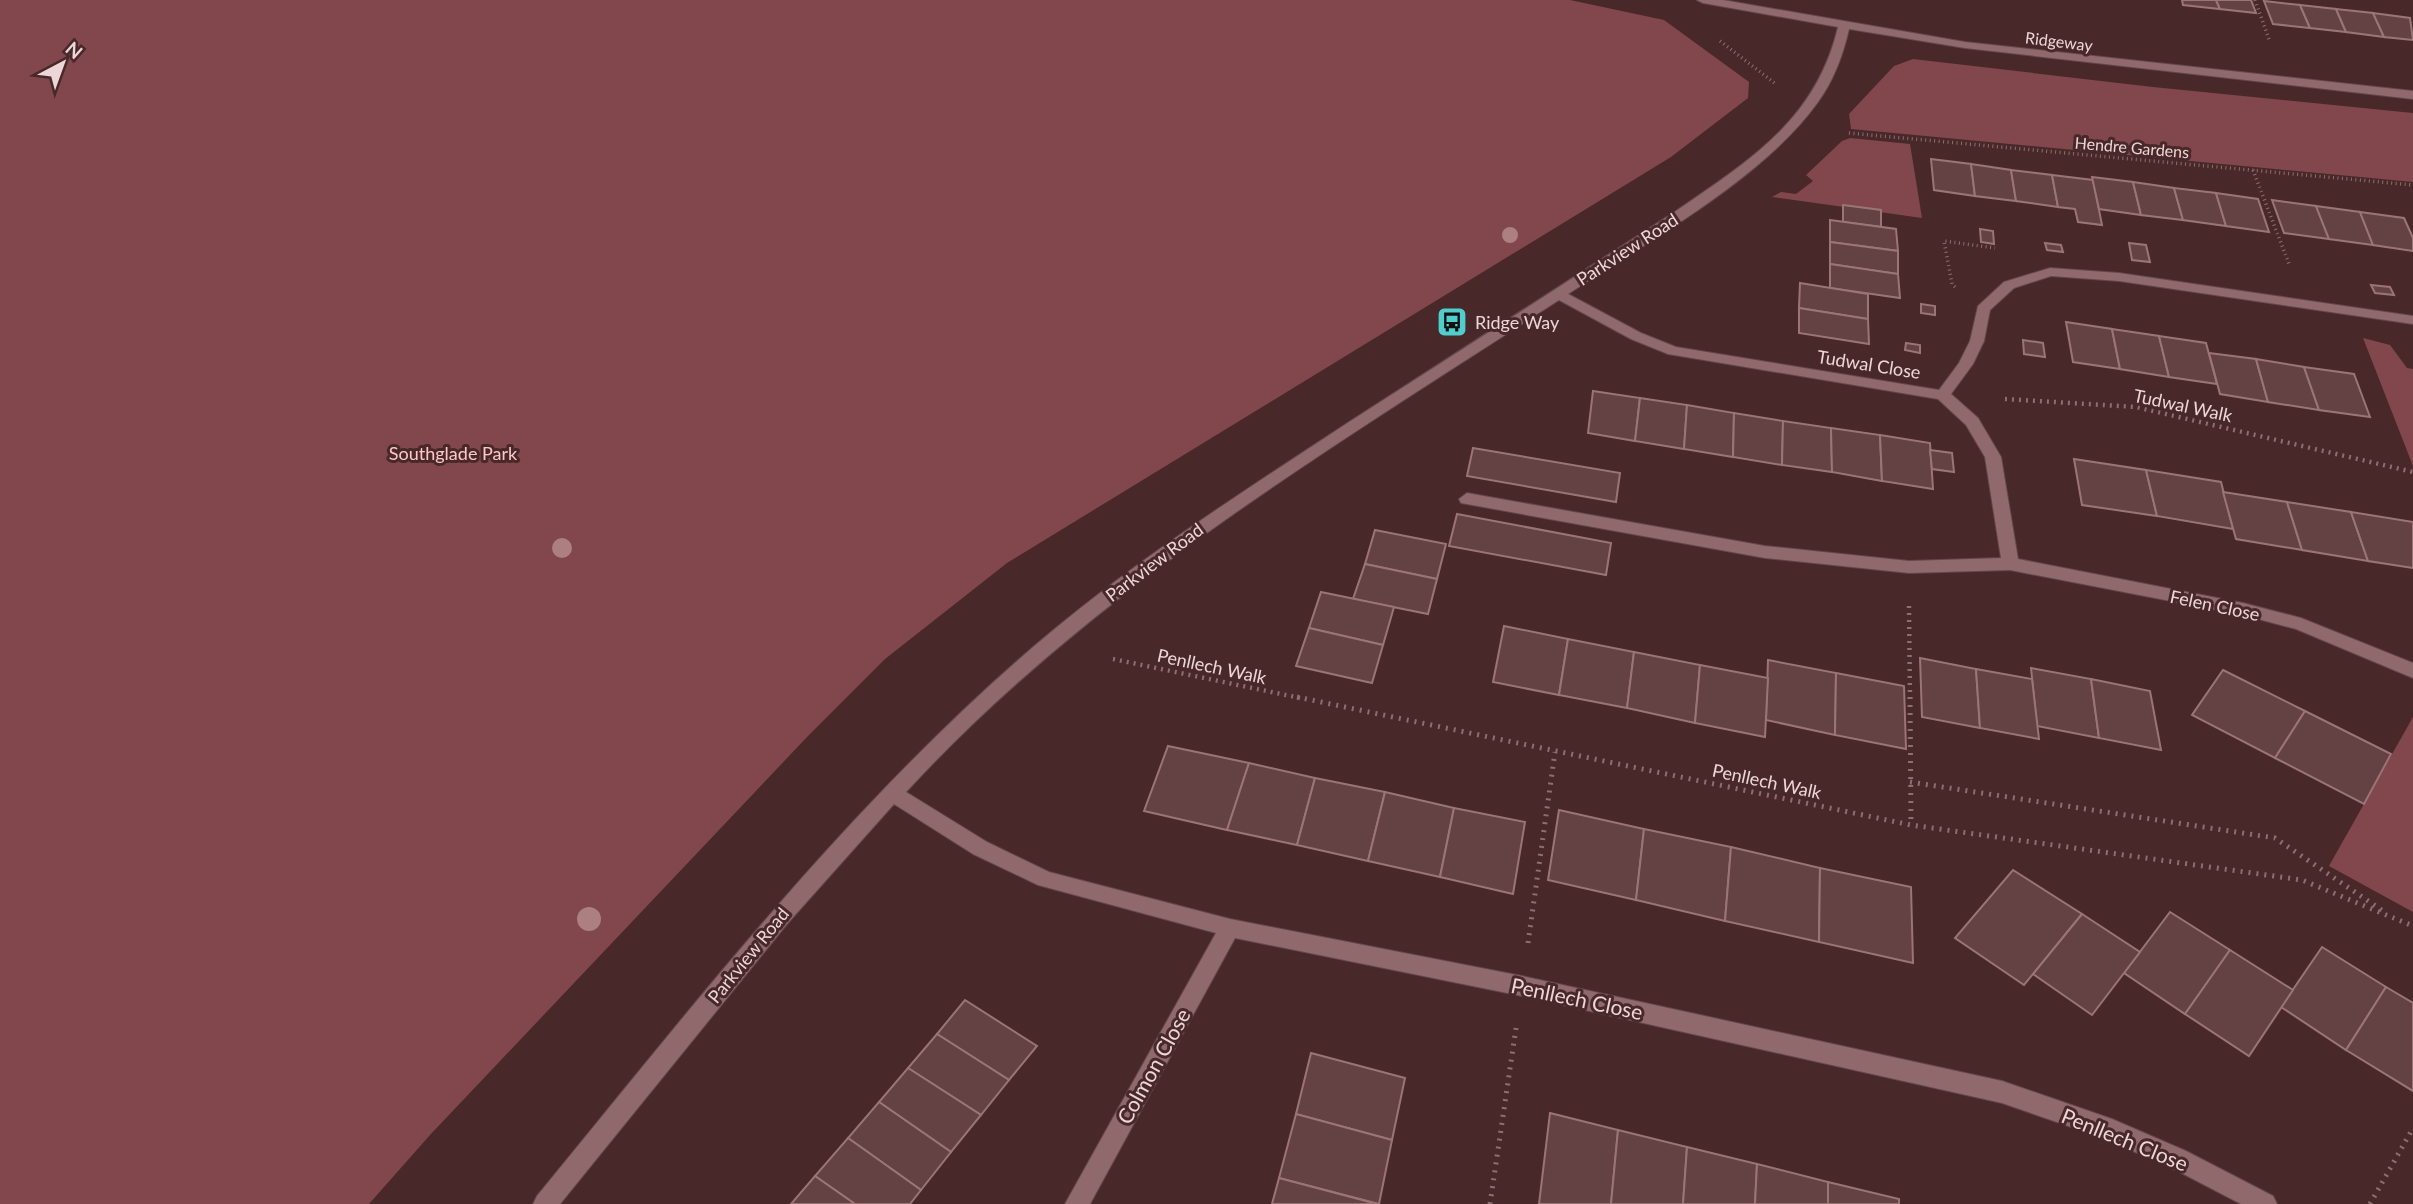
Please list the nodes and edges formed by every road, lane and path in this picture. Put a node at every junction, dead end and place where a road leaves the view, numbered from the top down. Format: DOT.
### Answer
graph roads {
  1 [pos="1703,0"];
  2 [pos="2255,0"];
  3 [pos="1844,26"];
  4 [pos="1714,36"];
  5 [pos="2272,48"];
  6 [pos="1780,88"];
  7 [pos="2413,95"];
  8 [pos="1849,133"];
  9 [pos="2253,170"];
  10 [pos="2413,185"];
  11 [pos="1558,294"];
  12 [pos="2304,304"];
  13 [pos="2413,320"];
  14 [pos="1943,394"];
  15 [pos="2413,472"];
  16 [pos="1467,499"];
  17 [pos="2010,564"];
  18 [pos="1909,567"];
  19 [pos="1113,659"];
  20 [pos="2413,671"];
  21 [pos="1555,752"];
  22 [pos="1910,782"];
  23 [pos="892,793"];
  24 [pos="1911,825"];
  25 [pos="2393,917"];
  26 [pos="2413,926"];
  27 [pos="1230,928"];
  28 [pos="1522,986"];
  29 [pos="2413,1128"];
  30 [pos="545,1204"];
  31 [pos="1077,1204"];
  32 [pos="1490,1204"];
  33 [pos="2265,1204"];
  34 [pos="2370,1204"];
  1 -- 3 [label="street, Ridgeway"];
  2 -- 5 [label="path"];
  3 -- 7 [label="street, Ridgeway"];
  3 -- 11 [label="street, Parkview Road"];
  4 -- 6 [label="path"];
  8 -- 9 [label="path, Hendre Gardens"];
  9 -- 10 [label="path, Hendre Gardens"];
  9 -- 12 [label="path"];
  11 -- 14 [label="street, Tudwal Close"];
  11 -- 23 [label="street, Parkview Road"];
  12 -- 13 [label="street"];
  12 -- 14 [label="street"];
  14 -- 15 [label="path, Tudwal Walk"];
  14 -- 17 [label="street"];
  16 -- 18 [label="street, Felen Close"];
  17 -- 18 [label="street, Felen Close"];
  17 -- 20 [label="street, Felen Close"];
  18 -- 22 [label="path"];
  19 -- 21 [label="path, Penllech Walk"];
  21 -- 24 [label="path, Penllech Walk"];
  21 -- 28 [label="path"];
  22 -- 24 [label="path"];
  22 -- 25 [label="path"];
  23 -- 27 [label="street, Penllech Close"];
  23 -- 30 [label="street, Parkview Road"];
  24 -- 25 [label="path, Penllech Walk"];
  25 -- 26 [label="path, Penllech Walk"];
  27 -- 28 [label="street, Penllech Close"];
  27 -- 31 [label="street, Colmon Close"];
  28 -- 32 [label="path"];
  28 -- 33 [label="street, Penllech Close"];
  29 -- 34 [label="path"];
}
